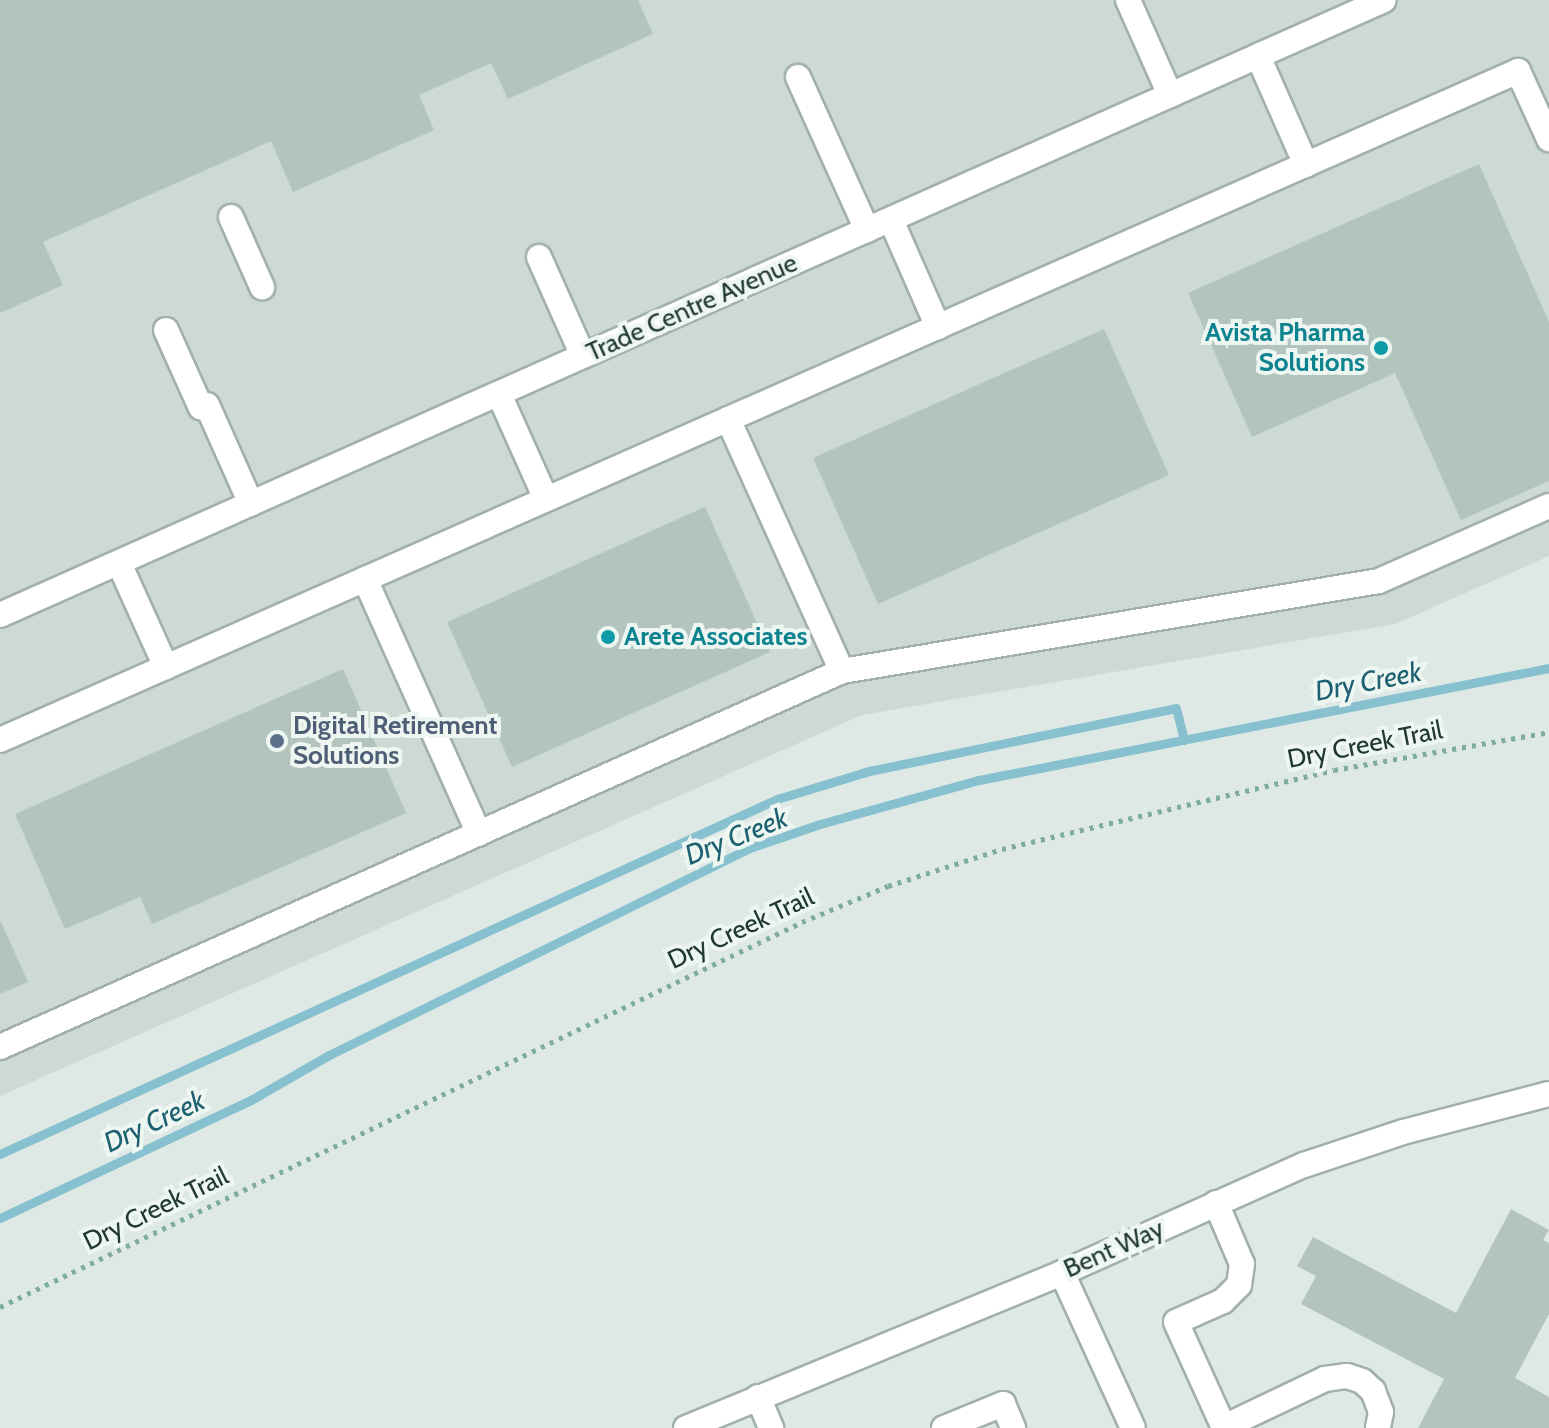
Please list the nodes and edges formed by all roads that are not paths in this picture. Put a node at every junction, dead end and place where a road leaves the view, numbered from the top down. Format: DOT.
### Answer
graph roads {
  1 [pos="1128,0"];
  2 [pos="1384,0"];
  3 [pos="1258,56"];
  4 [pos="798,77"];
  5 [pos="1170,95"];
  6 [pos="1549,139"];
  7 [pos="1306,165"];
  8 [pos="231,217"];
  9 [pos="891,220"];
  10 [pos="867,230"];
  11 [pos="539,257"];
  12 [pos="262,287"];
  13 [pos="938,327"];
  14 [pos="166,330"];
  15 [pos="583,356"];
  16 [pos="499,394"];
  17 [pos="728,419"];
  18 [pos="546,499"];
  19 [pos="251,504"];
  20 [pos="1549,506"];
  21 [pos="119,563"];
  22 [pos="365,579"];
  23 [pos="0,615"];
  24 [pos="166,667"];
  25 [pos="842,671"];
  26 [pos="0,740"];
  27 [pos="479,834"];
  28 [pos="0,1047"];
  29 [pos="1549,1094"];
  30 [pos="1216,1203"];
  31 [pos="1062,1273"];
  32 [pos="758,1397"];
  33 [pos="1224,1427"];
  34 [pos="686,1428"];
  35 [pos="771,1428"];
  36 [pos="944,1428"];
  37 [pos="1013,1428"];
  38 [pos="1133,1428"];
  39 [pos="1378,1428"];
  1 -- 5 [label="street"];
  2 -- 3 [label="street, Trade Centre Avenue"];
  3 -- 5 [label="street, Trade Centre Avenue"];
  3 -- 7 [label="street"];
  4 -- 10 [label="street"];
  5 -- 9 [label="street, Trade Centre Avenue"];
  6 -- 7 [label="street"];
  7 -- 13 [label="street"];
  8 -- 12 [label="street"];
  9 -- 10 [label="street, Trade Centre Avenue"];
  9 -- 13 [label="street"];
  10 -- 15 [label="street, Trade Centre Avenue"];
  11 -- 15 [label="street"];
  13 -- 17 [label="street"];
  14 -- 19 [label="street"];
  15 -- 16 [label="street, Trade Centre Avenue"];
  16 -- 18 [label="street"];
  16 -- 19 [label="street, Trade Centre Avenue"];
  17 -- 18 [label="street"];
  17 -- 25 [label="street"];
  18 -- 22 [label="street"];
  19 -- 21 [label="street, Trade Centre Avenue"];
  20 -- 25 [label="street"];
  21 -- 23 [label="street, Trade Centre Avenue"];
  21 -- 24 [label="street"];
  22 -- 24 [label="street"];
  22 -- 27 [label="street"];
  24 -- 26 [label="street"];
  25 -- 27 [label="street"];
  27 -- 28 [label="street"];
  29 -- 30 [label="street, Bent Way"];
  30 -- 31 [label="street, Bent Way"];
  30 -- 33 [label="street"];
  31 -- 32 [label="street, Bent Way"];
  31 -- 38 [label="street"];
  32 -- 34 [label="street, Bent Way"];
  32 -- 35 [label="street"];
  33 -- 39 [label="street"];
  36 -- 37 [label="street"];
}
